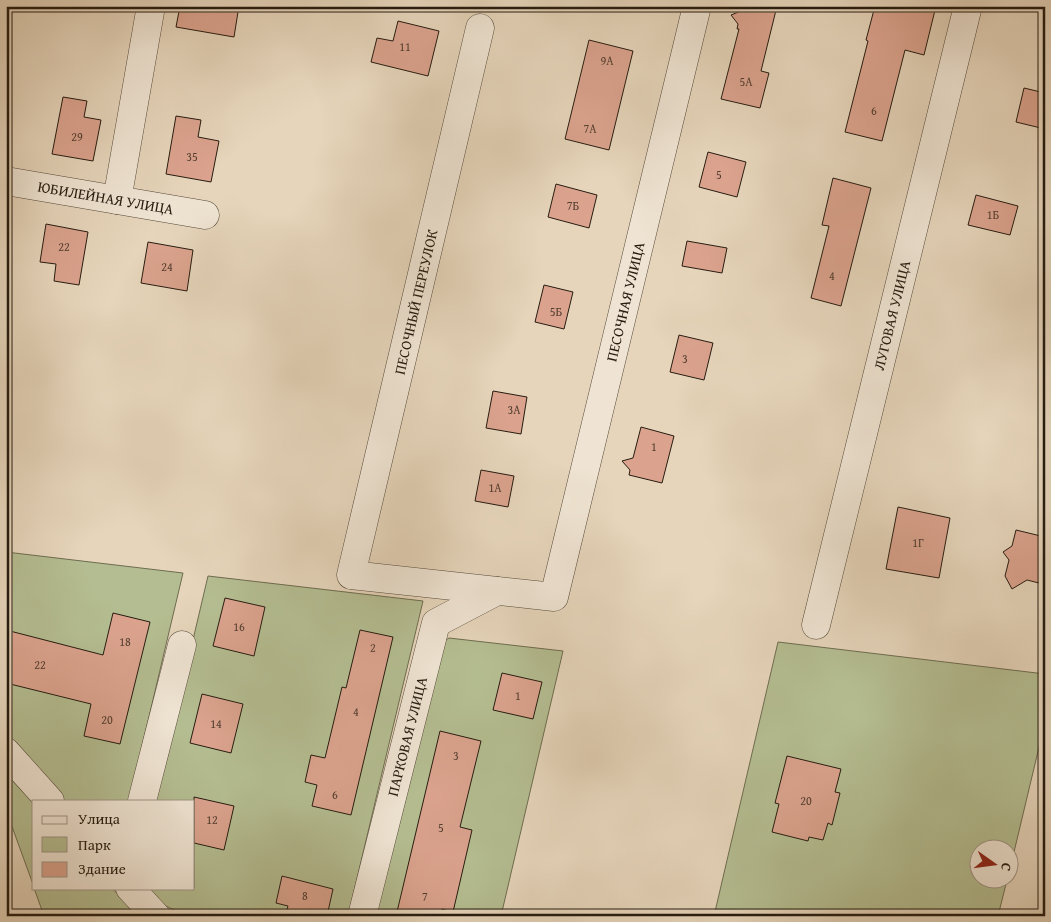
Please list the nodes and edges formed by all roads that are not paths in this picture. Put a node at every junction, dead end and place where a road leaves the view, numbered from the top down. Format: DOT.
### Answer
graph roads {
  1 [pos="151,6"];
  2 [pos="697,6"];
  3 [pos="968,6"];
  4 [pos="480,28"];
  5 [pos="6,181"];
  6 [pos="117,200"];
  7 [pos="204,215"];
  8 [pos="496,591"];
  9 [pos="816,625"];
  10 [pos="182,645"];
  11 [pos="6,752"];
  12 [pos="49,800"];
  13 [pos="142,800"];
  14 [pos="132,890"];
  15 [pos="156,916"];
  16 [pos="362,916"];
  1 -- 6 [label="street"];
  2 -- 8 [label="street, ПЕСОЧНАЯ УЛИЦА"];
  3 -- 9 [label="street, ЛУГОВАЯ УЛИЦА"];
  4 -- 8 [label="street, ПЕСОЧНЫЙ ПЕРЕУЛОК"];
  5 -- 6 [label="street, ЮБИЛЕЙНАЯ УЛИЦА"];
  6 -- 7 [label="street, ЮБИЛЕЙНАЯ УЛИЦА"];
  8 -- 16 [label="street, ПАРКОВАЯ УЛИЦА"];
  10 -- 13 [label="street"];
  11 -- 12 [label="street"];
  14 -- 15 [label="street"];
}
